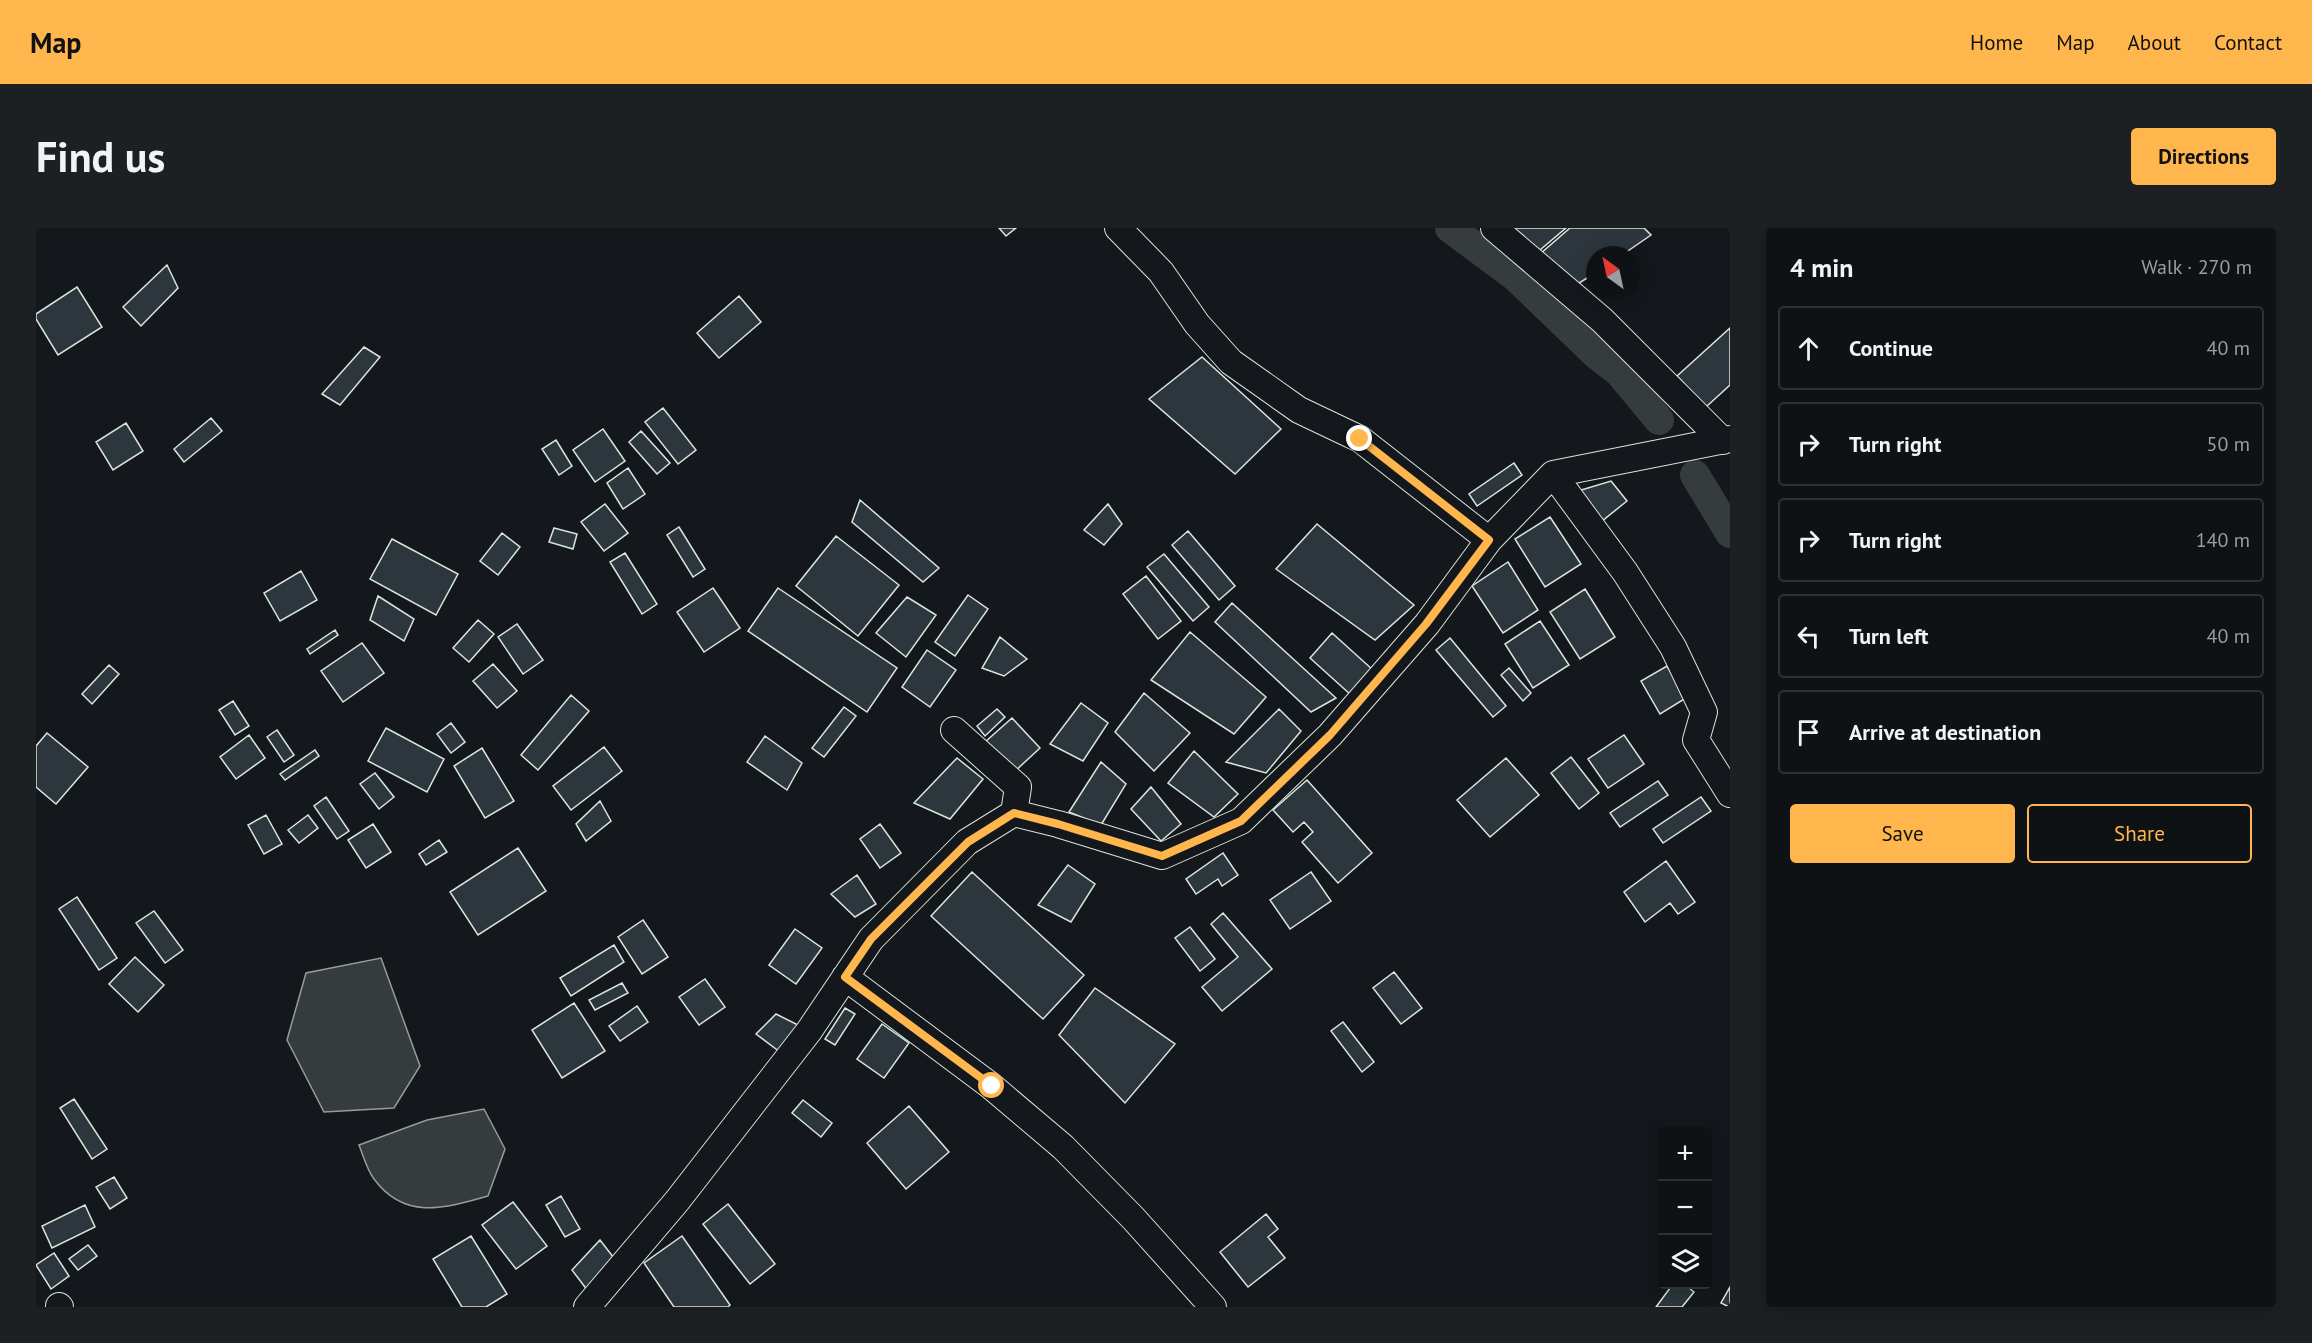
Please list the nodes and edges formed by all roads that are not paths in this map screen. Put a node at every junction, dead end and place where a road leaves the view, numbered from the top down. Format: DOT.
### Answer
graph roads {
  1 [pos="1118,228"];
  2 [pos="1494,228"];
  3 [pos="1726,440"];
  4 [pos="1553,474"];
  5 [pos="1489,540"];
  6 [pos="954,730"];
  7 [pos="1730,794"];
  8 [pos="1014,813"];
  9 [pos="845,977"];
  10 [pos="587,1307"];
  11 [pos="1213,1307"];
  1 -- 5 [label="street"];
  2 -- 3 [label="street"];
  3 -- 4 [label="street"];
  4 -- 5 [label="street"];
  4 -- 7 [label="street"];
  5 -- 8 [label="street"];
  6 -- 8 [label="street"];
  8 -- 9 [label="street"];
  9 -- 10 [label="street"];
  9 -- 11 [label="street"];
}
